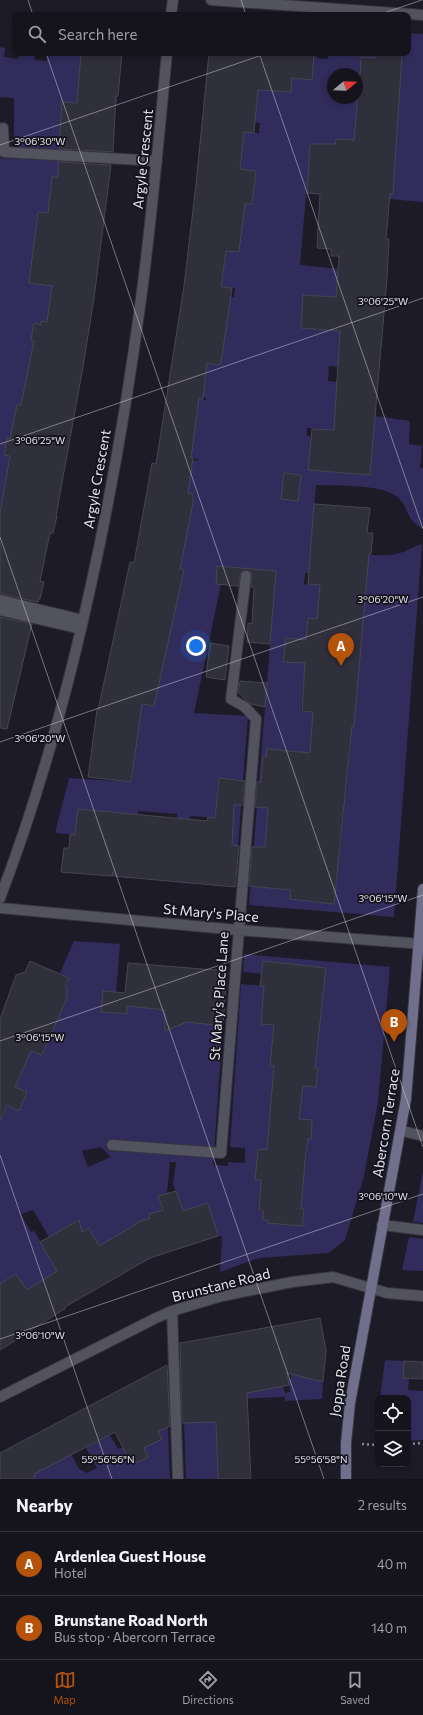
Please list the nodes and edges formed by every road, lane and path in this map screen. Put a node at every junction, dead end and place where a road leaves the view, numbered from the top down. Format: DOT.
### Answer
graph roads {
  1 [pos="173,0"];
  2 [pos="211,0"];
  3 [pos="171,12"];
  4 [pos="393,12"];
  5 [pos="411,13"];
  6 [pos="423,14"];
  7 [pos="167,56"];
  8 [pos="3,128"];
  9 [pos="157,161"];
  10 [pos="246,576"];
  11 [pos="0,600"];
  12 [pos="0,610"];
  13 [pos="82,625"];
  14 [pos="423,889"];
  15 [pos="0,898"];
  16 [pos="0,908"];
  17 [pos="238,930"];
  18 [pos="421,943"];
  19 [pos="402,1131"];
  20 [pos="423,1136"];
  21 [pos="112,1145"];
  22 [pos="382,1225"];
  23 [pos="423,1230"];
  24 [pos="370,1289"];
  25 [pos="423,1296"];
  26 [pos="172,1311"];
  27 [pos="0,1397"];
  28 [pos="423,1443"];
  29 [pos="411,1444"];
  30 [pos="178,1479"];
  31 [pos="346,1479"];
  1 -- 3 [label="street"];
  2 -- 4 [label="street"];
  5 -- 6 [label="street"];
  7 -- 9 [label="street, Argyle Crescent"];
  8 -- 9 [label="street"];
  9 -- 13 [label="street, Argyle Crescent"];
  10 -- 17 [label="street, St Mary's Place Lane"];
  11 -- 13 [label="street"];
  12 -- 13 [label="street"];
  13 -- 15 [label="street, Argyle Crescent"];
  14 -- 18 [label="main road, Abercorn Terrace"];
  16 -- 17 [label="street, St Mary's Place"];
  17 -- 18 [label="street, St Mary's Place"];
  17 -- 21 [label="street, St Mary's Place Lane"];
  18 -- 19 [label="main road, Abercorn Terrace"];
  19 -- 20 [label="street"];
  19 -- 22 [label="main road, Abercorn Terrace"];
  22 -- 23 [label="street"];
  22 -- 24 [label="main road, Abercorn Terrace"];
  24 -- 25 [label="street, Brunstane Road"];
  24 -- 26 [label="street, Brunstane Road"];
  24 -- 31 [label="main road, Joppa Road"];
  26 -- 27 [label="street, Brunstane Road"];
  26 -- 30 [label="street"];
  28 -- 29 [label="path"];
}
